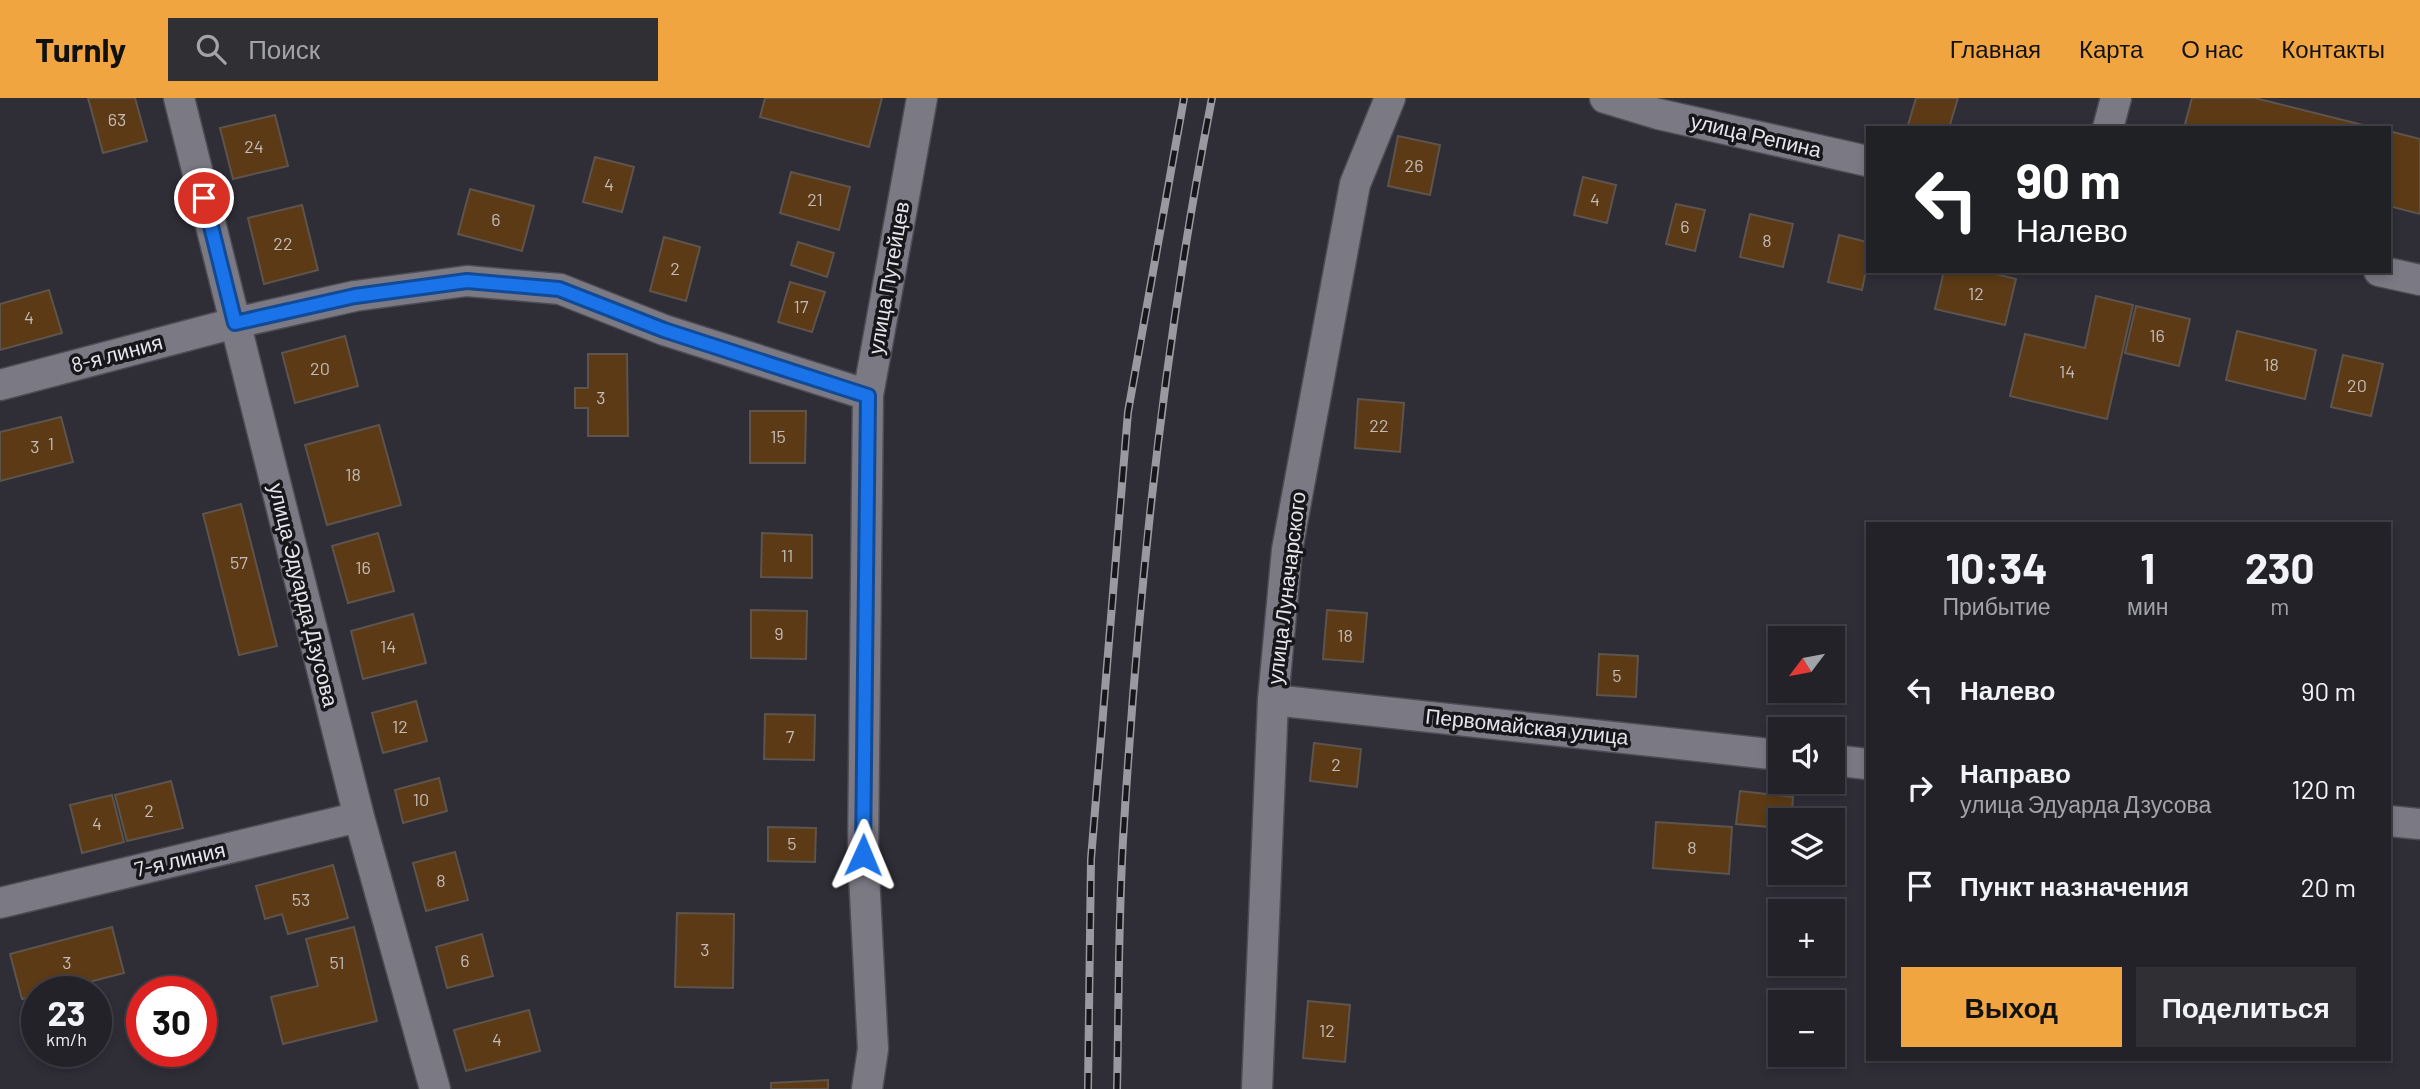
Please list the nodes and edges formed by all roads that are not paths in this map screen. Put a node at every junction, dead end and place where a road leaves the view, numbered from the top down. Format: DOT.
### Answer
graph roads {
  1 [pos="180,98"];
  2 [pos="922,98"];
  3 [pos="1390,98"];
  4 [pos="1605,98"];
  5 [pos="2116,98"];
  6 [pos="1661,106"];
  7 [pos="2109,126"];
  8 [pos="1866,161"];
  9 [pos="2388,273"];
  10 [pos="2420,280"];
  11 [pos="235,323"];
  12 [pos="0,385"];
  13 [pos="868,396"];
  14 [pos="1273,700"];
  15 [pos="1768,754"];
  16 [pos="1845,761"];
  17 [pos="1866,764"];
  18 [pos="359,817"];
  19 [pos="2391,821"];
  20 [pos="2420,824"];
  21 [pos="0,902"];
  22 [pos="435,1089"];
  23 [pos="866,1089"];
  24 [pos="1257,1089"];
  1 -- 11 [label="street, улица Эдуарда Дзусова"];
  2 -- 13 [label="street, улица Путейцев"];
  3 -- 14 [label="street, улица Луначарского"];
  4 -- 6 [label="street, улица Репина"];
  5 -- 7 [label="street"];
  6 -- 8 [label="street, улица Репина"];
  9 -- 10 [label="street"];
  11 -- 12 [label="street, 8-я линия"];
  11 -- 13 [label="street, 8-я линия"];
  11 -- 18 [label="street, улица Эдуарда Дзусова"];
  13 -- 23 [label="street, улица Путейцев"];
  14 -- 15 [label="street, Первомайская улица"];
  14 -- 24 [label="street, улица Луначарского"];
  16 -- 17 [label="street"];
  18 -- 21 [label="street, 7-я линия"];
  18 -- 22 [label="street, улица Эдуарда Дзусова"];
  19 -- 20 [label="street"];
}
